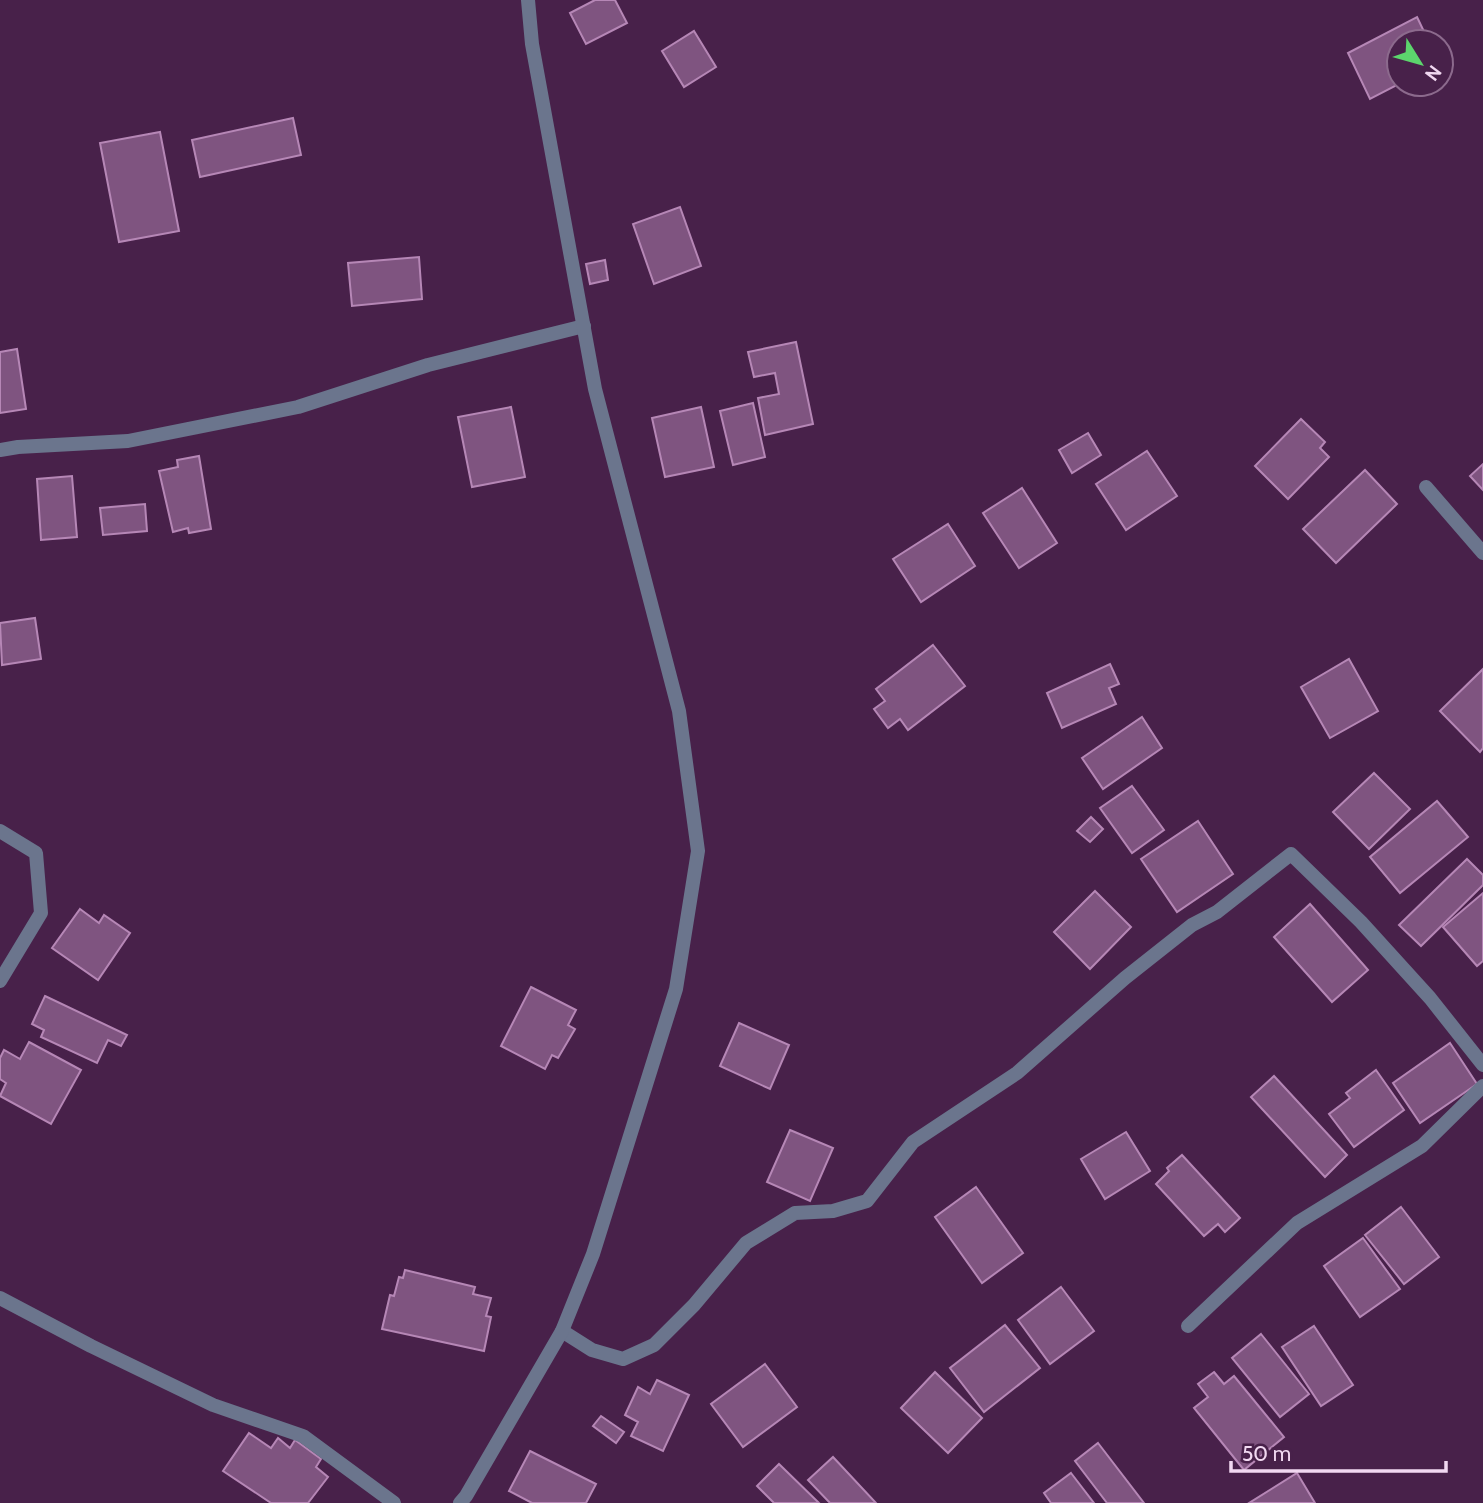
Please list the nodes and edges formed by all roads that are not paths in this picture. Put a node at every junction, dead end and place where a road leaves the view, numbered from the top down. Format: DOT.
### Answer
graph roads {
  1 [pos="528,0"];
  2 [pos="584,326"];
  3 [pos="0,450"];
  4 [pos="1426,487"];
  5 [pos="1483,553"];
  6 [pos="0,831"];
  7 [pos="0,981"];
  8 [pos="1483,1065"];
  9 [pos="1483,1086"];
  10 [pos="0,1298"];
  11 [pos="1188,1326"];
  12 [pos="562,1331"];
  13 [pos="394,1503"];
  14 [pos="460,1503"];
  1 -- 2 [label="street"];
  2 -- 3 [label="street"];
  2 -- 12 [label="street"];
  4 -- 5 [label="street"];
  6 -- 7 [label="street"];
  8 -- 12 [label="street"];
  9 -- 11 [label="street"];
  10 -- 13 [label="street"];
  12 -- 14 [label="street"];
}
